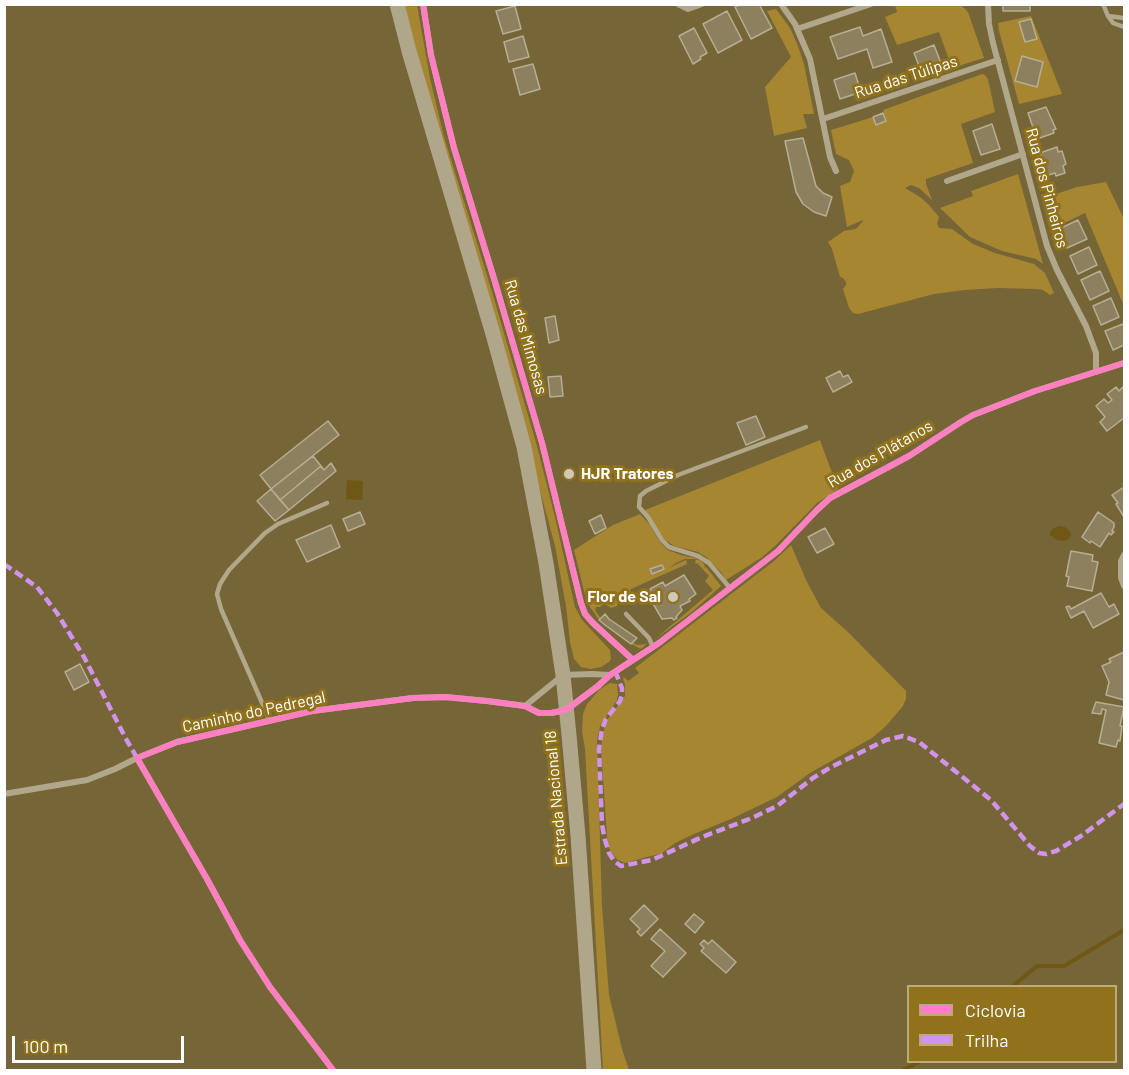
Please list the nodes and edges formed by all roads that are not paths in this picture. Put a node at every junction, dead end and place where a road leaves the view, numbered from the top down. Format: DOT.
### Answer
graph roads {
  1 [pos="397,4"];
  2 [pos="423,4"];
  3 [pos="678,4"];
  4 [pos="702,4"];
  5 [pos="781,4"];
  6 [pos="871,4"];
  7 [pos="988,4"];
  8 [pos="1103,4"];
  9 [pos="1108,16"];
  10 [pos="1125,18"];
  11 [pos="1125,27"];
  12 [pos="797,29"];
  13 [pos="998,60"];
  14 [pos="823,119"];
  15 [pos="1023,154"];
  16 [pos="836,171"];
  17 [pos="947,181"];
  18 [pos="1125,363"];
  19 [pos="1096,372"];
  20 [pos="806,427"];
  21 [pos="327,503"];
  22 [pos="1125,555"];
  23 [pos="1125,586"];
  24 [pos="730,588"];
  25 [pos="626,614"];
  26 [pos="653,647"];
  27 [pos="633,660"];
  28 [pos="563,675"];
  29 [pos="610,675"];
  30 [pos="525,706"];
  31 [pos="566,710"];
  32 [pos="270,721"];
  33 [pos="137,758"];
  34 [pos="4,794"];
  35 [pos="333,1071"];
  36 [pos="594,1071"];
  1 -- 28 [label="main road, Estrada Nacional 18"];
  2 -- 27 [label="street, Rua das Mimosas"];
  3 -- 4 [label="street"];
  5 -- 12 [label="street"];
  6 -- 12 [label="street"];
  7 -- 13 [label="street, Rua dos Pinheiros"];
  8 -- 9 [label="lane"];
  9 -- 10 [label="lane"];
  9 -- 11 [label="lane"];
  12 -- 14 [label="street"];
  13 -- 14 [label="street, Rua das Túlipas"];
  13 -- 15 [label="street, Rua dos Pinheiros"];
  14 -- 16 [label="street"];
  15 -- 17 [label="street"];
  15 -- 19 [label="street, Rua dos Pinheiros"];
  18 -- 19 [label="street, Rua dos Plátanos"];
  19 -- 24 [label="street, Rua dos Plátanos"];
  20 -- 24 [label="lane"];
  21 -- 32 [label="lane"];
  22 -- 23 [label="street"];
  24 -- 26 [label="street, Rua dos Plátanos"];
  25 -- 26 [label="lane"];
  26 -- 27 [label="street, Rua dos Plátanos"];
  27 -- 29 [label="street, Rua dos Plátanos"];
  28 -- 29 [label="street"];
  28 -- 30 [label="street"];
  28 -- 31 [label="main road, Estrada Nacional 18"];
  29 -- 31 [label="street, Rua dos Plátanos"];
  30 -- 31 [label="street, Caminho do Pedregal"];
  30 -- 32 [label="street, Caminho do Pedregal"];
  31 -- 36 [label="main road, Estrada Nacional 18"];
  32 -- 33 [label="street, Caminho do Pedregal"];
  33 -- 34 [label="street, Caminho do Pedregal"];
  33 -- 35 [label="street"];
}
